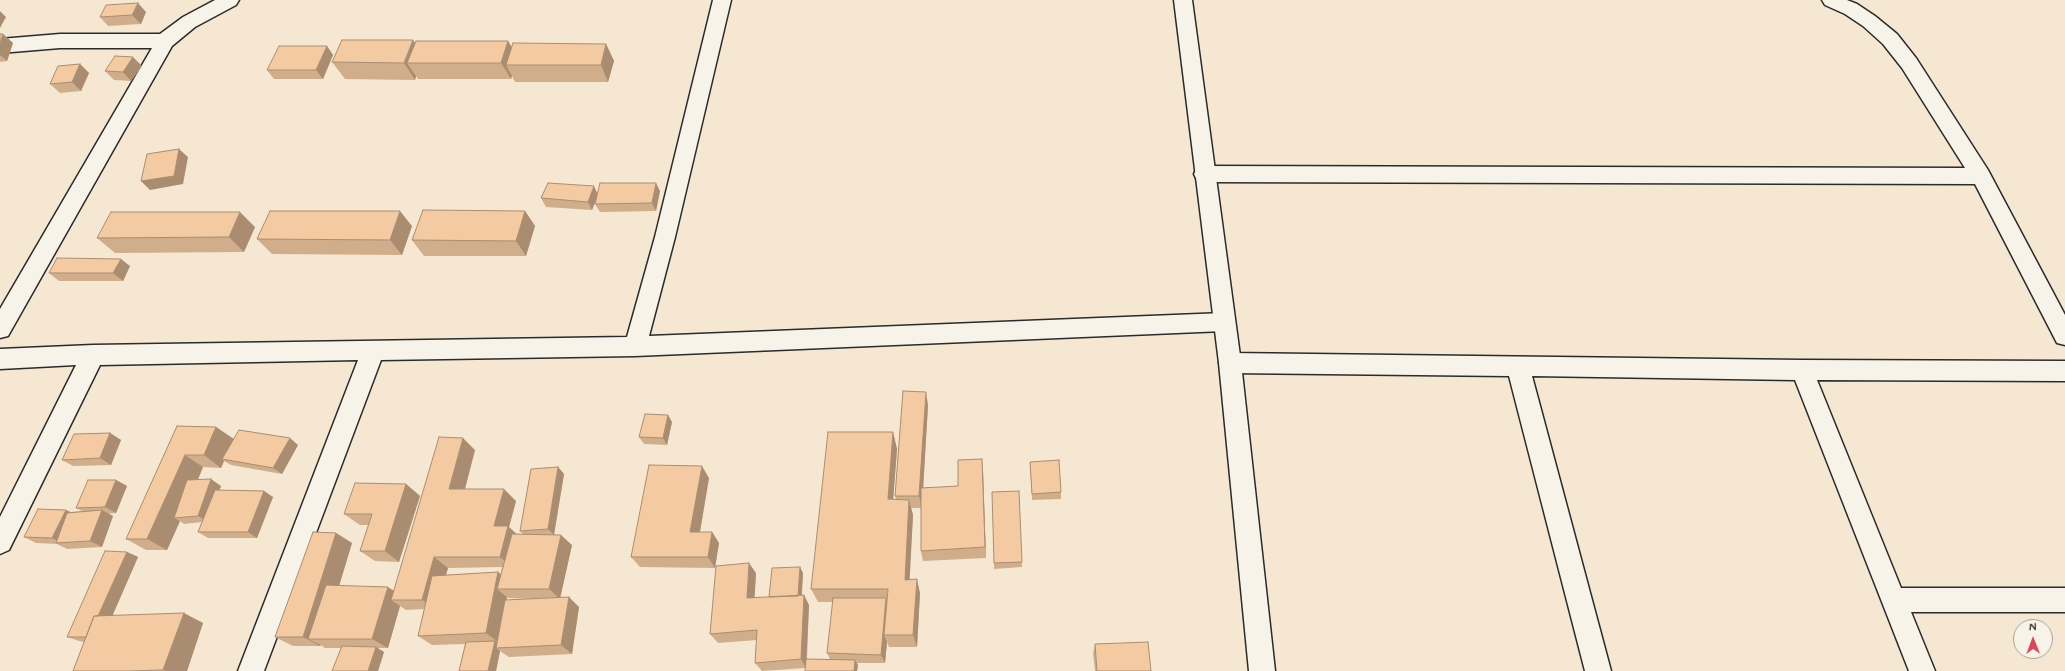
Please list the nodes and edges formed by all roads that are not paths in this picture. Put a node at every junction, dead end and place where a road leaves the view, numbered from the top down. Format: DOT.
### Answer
graph roads {
  1 [pos="230,0"];
  2 [pos="722,0"];
  3 [pos="1183,0"];
  4 [pos="1831,0"];
  5 [pos="165,41"];
  6 [pos="0,46"];
  7 [pos="1204,174"];
  8 [pos="1981,176"];
  9 [pos="1224,322"];
  10 [pos="0,329"];
  11 [pos="2065,336"];
  12 [pos="635,346"];
  13 [pos="373,351"];
  14 [pos="93,356"];
  15 [pos="0,359"];
  16 [pos="1230,363"];
  17 [pos="1518,366"];
  18 [pos="1802,370"];
  19 [pos="2065,371"];
  20 [pos="0,542"];
  21 [pos="1893,600"];
  22 [pos="2065,600"];
  23 [pos="251,671"];
  24 [pos="1262,671"];
  25 [pos="1598,671"];
  26 [pos="1922,671"];
  1 -- 5 [label="street"];
  2 -- 12 [label="street"];
  3 -- 7 [label="street"];
  4 -- 8 [label="street"];
  5 -- 6 [label="street"];
  5 -- 10 [label="street"];
  7 -- 8 [label="street"];
  7 -- 9 [label="street"];
  8 -- 11 [label="street"];
  9 -- 12 [label="street"];
  9 -- 16 [label="street"];
  12 -- 13 [label="street"];
  13 -- 14 [label="street"];
  13 -- 23 [label="street"];
  14 -- 15 [label="street"];
  14 -- 20 [label="street"];
  16 -- 17 [label="street"];
  16 -- 24 [label="street"];
  17 -- 18 [label="street"];
  17 -- 25 [label="street"];
  18 -- 19 [label="street"];
  18 -- 21 [label="street"];
  21 -- 22 [label="street"];
  21 -- 26 [label="street"];
}
